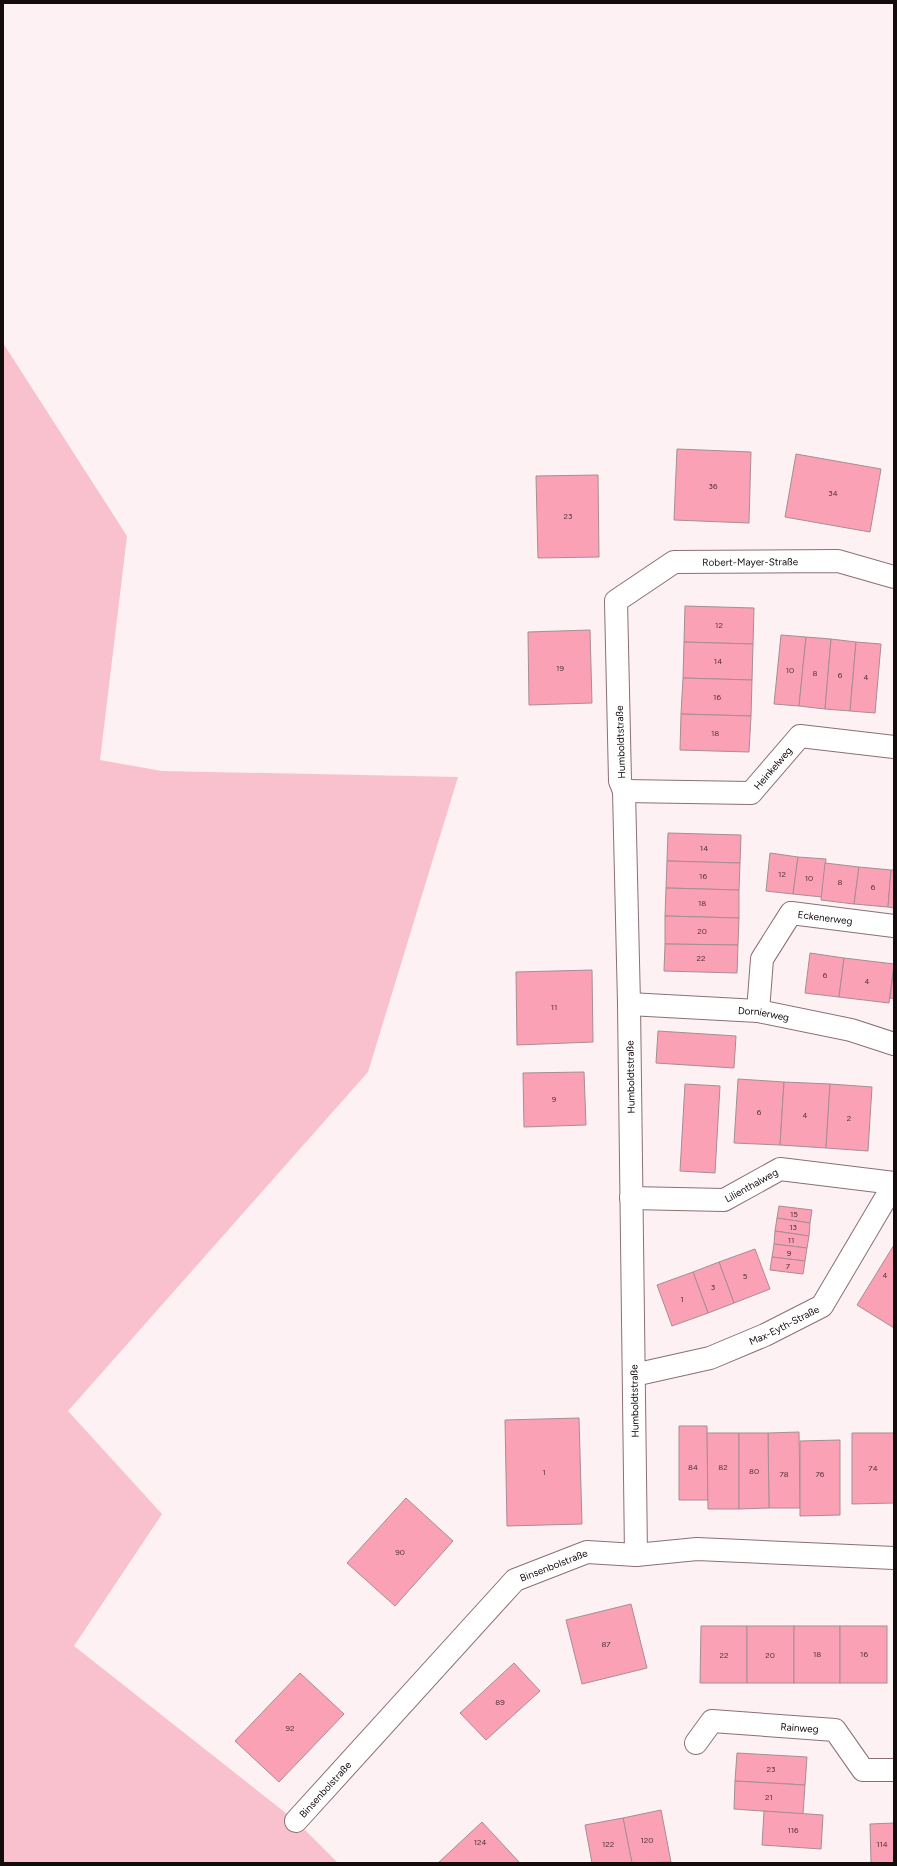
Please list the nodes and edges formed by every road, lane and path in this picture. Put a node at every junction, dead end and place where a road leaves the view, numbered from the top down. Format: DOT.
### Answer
graph roads {
  1 [pos="894,577"];
  2 [pos="616,601"];
  3 [pos="894,747"];
  4 [pos="624,791"];
  5 [pos="894,926"];
  6 [pos="629,1004"];
  7 [pos="758,1011"];
  8 [pos="894,1044"];
  9 [pos="894,1183"];
  10 [pos="632,1198"];
  11 [pos="634,1375"];
  12 [pos="636,1555"];
  13 [pos="894,1558"];
  14 [pos="696,1743"];
  15 [pos="894,1770"];
  16 [pos="296,1822"];
  1 -- 2 [label="street, Robert-Mayer-Straße"];
  2 -- 4 [label="street, Humboldtstraße"];
  3 -- 4 [label="street, Heinkelweg"];
  4 -- 6 [label="street, Humboldtstraße"];
  5 -- 7 [label="street, Eckenerweg"];
  6 -- 7 [label="street, Dornierweg"];
  6 -- 10 [label="street, Humboldtstraße"];
  7 -- 8 [label="street, Dornierweg"];
  9 -- 10 [label="street, Lilienthalweg"];
  9 -- 11 [label="street, Max-Eyth-Straße"];
  10 -- 11 [label="street, Humboldtstraße"];
  11 -- 12 [label="street, Humboldtstraße"];
  12 -- 13 [label="street, Binsenbolstraße"];
  12 -- 16 [label="street, Binsenbolstraße"];
  14 -- 15 [label="street, Rainweg"];
}
